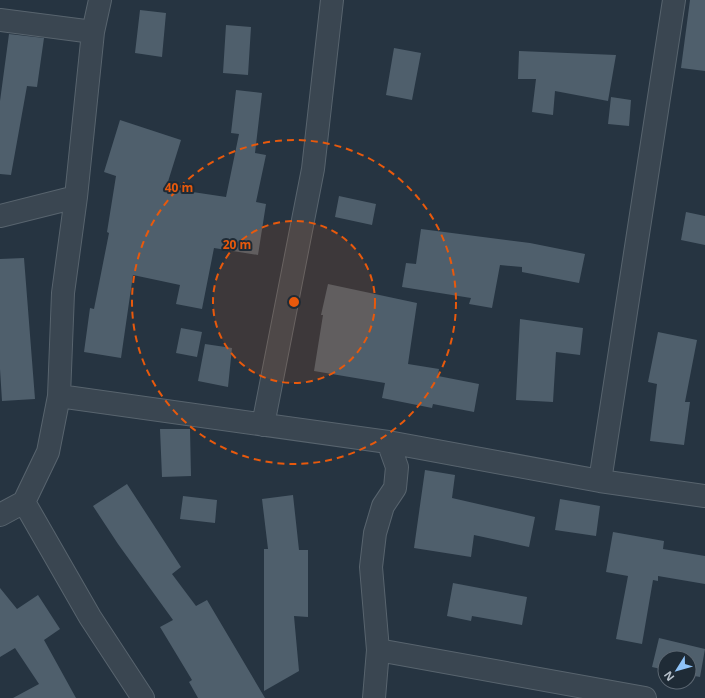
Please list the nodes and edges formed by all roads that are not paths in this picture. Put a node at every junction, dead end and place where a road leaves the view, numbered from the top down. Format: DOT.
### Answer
graph roads {
  1 [pos="100,0"];
  2 [pos="332,0"];
  3 [pos="674,0"];
  4 [pos="0,20"];
  5 [pos="94,32"];
  6 [pos="76,197"];
  7 [pos="0,216"];
  8 [pos="59,396"];
  9 [pos="263,425"];
  10 [pos="388,442"];
  11 [pos="600,481"];
  12 [pos="705,496"];
  13 [pos="24,502"];
  14 [pos="0,515"];
  15 [pos="378,650"];
  16 [pos="143,698"];
  17 [pos="374,698"];
  18 [pos="645,698"];
  1 -- 5 [label="street"];
  2 -- 9 [label="street"];
  3 -- 11 [label="street"];
  4 -- 5 [label="street"];
  5 -- 6 [label="street"];
  6 -- 7 [label="street"];
  6 -- 8 [label="street"];
  8 -- 9 [label="street"];
  8 -- 13 [label="street"];
  9 -- 10 [label="street"];
  10 -- 11 [label="street"];
  10 -- 15 [label="street"];
  11 -- 12 [label="street"];
  13 -- 14 [label="street"];
  13 -- 16 [label="street"];
  15 -- 17 [label="street"];
  15 -- 18 [label="street"];
}
